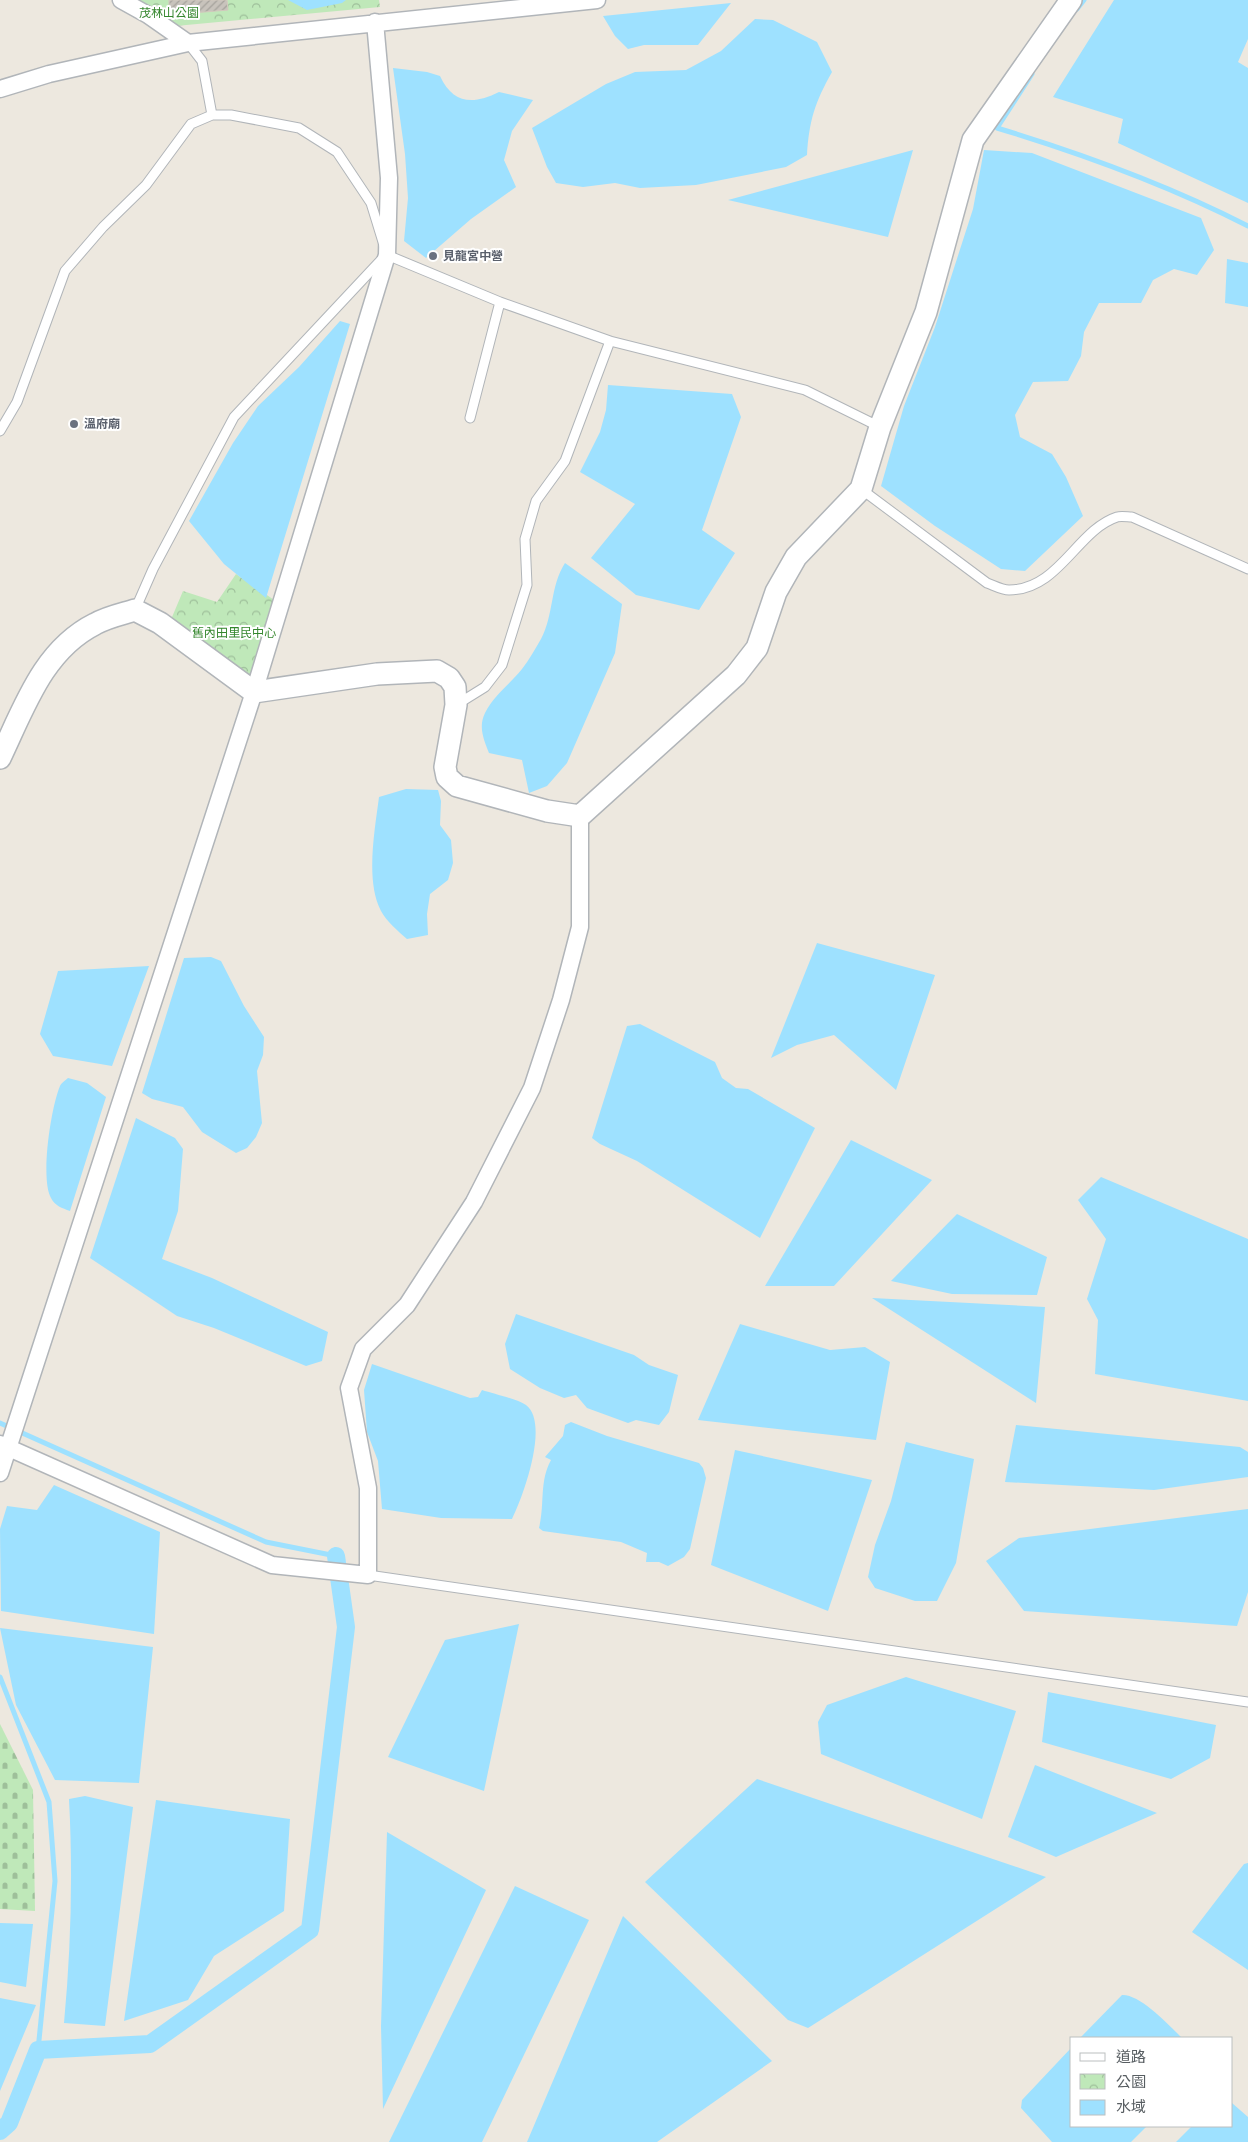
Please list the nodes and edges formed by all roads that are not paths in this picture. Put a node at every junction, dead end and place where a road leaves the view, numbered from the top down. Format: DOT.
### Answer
graph roads {
  1 [pos="121,0"];
  2 [pos="597,0"];
  3 [pos="1071,0"];
  4 [pos="375,22"];
  5 [pos="188,43"];
  6 [pos="0,89"];
  7 [pos="212,115"];
  8 [pos="387,255"];
  9 [pos="500,302"];
  10 [pos="610,341"];
  11 [pos="470,418"];
  12 [pos="880,427"];
  13 [pos="0,431"];
  14 [pos="861,489"];
  15 [pos="1248,569"];
  16 [pos="135,610"];
  17 [pos="254,692"];
  18 [pos="456,705"];
  19 [pos="0,758"];
  20 [pos="580,816"];
  21 [pos="4,1446"];
  22 [pos="0,1473"];
  23 [pos="368,1575"];
  24 [pos="1248,1702"];
  1 -- 5 [label="street"];
  2 -- 4 [label="street"];
  3 -- 12 [label="street"];
  4 -- 5 [label="street"];
  4 -- 8 [label="street"];
  5 -- 6 [label="street"];
  5 -- 7 [label="lane"];
  7 -- 8 [label="lane"];
  7 -- 13 [label="lane"];
  8 -- 9 [label="lane"];
  8 -- 16 [label="lane"];
  8 -- 17 [label="street"];
  9 -- 10 [label="lane"];
  9 -- 11 [label="lane"];
  10 -- 12 [label="lane"];
  10 -- 18 [label="lane"];
  12 -- 14 [label="street"];
  14 -- 15 [label="lane"];
  14 -- 20 [label="street"];
  16 -- 17 [label="street"];
  16 -- 19 [label="street"];
  17 -- 18 [label="street"];
  17 -- 21 [label="street"];
  18 -- 20 [label="street"];
  20 -- 23 [label="street"];
  21 -- 22 [label="street"];
  21 -- 23 [label="street"];
  23 -- 24 [label="lane"];
}
